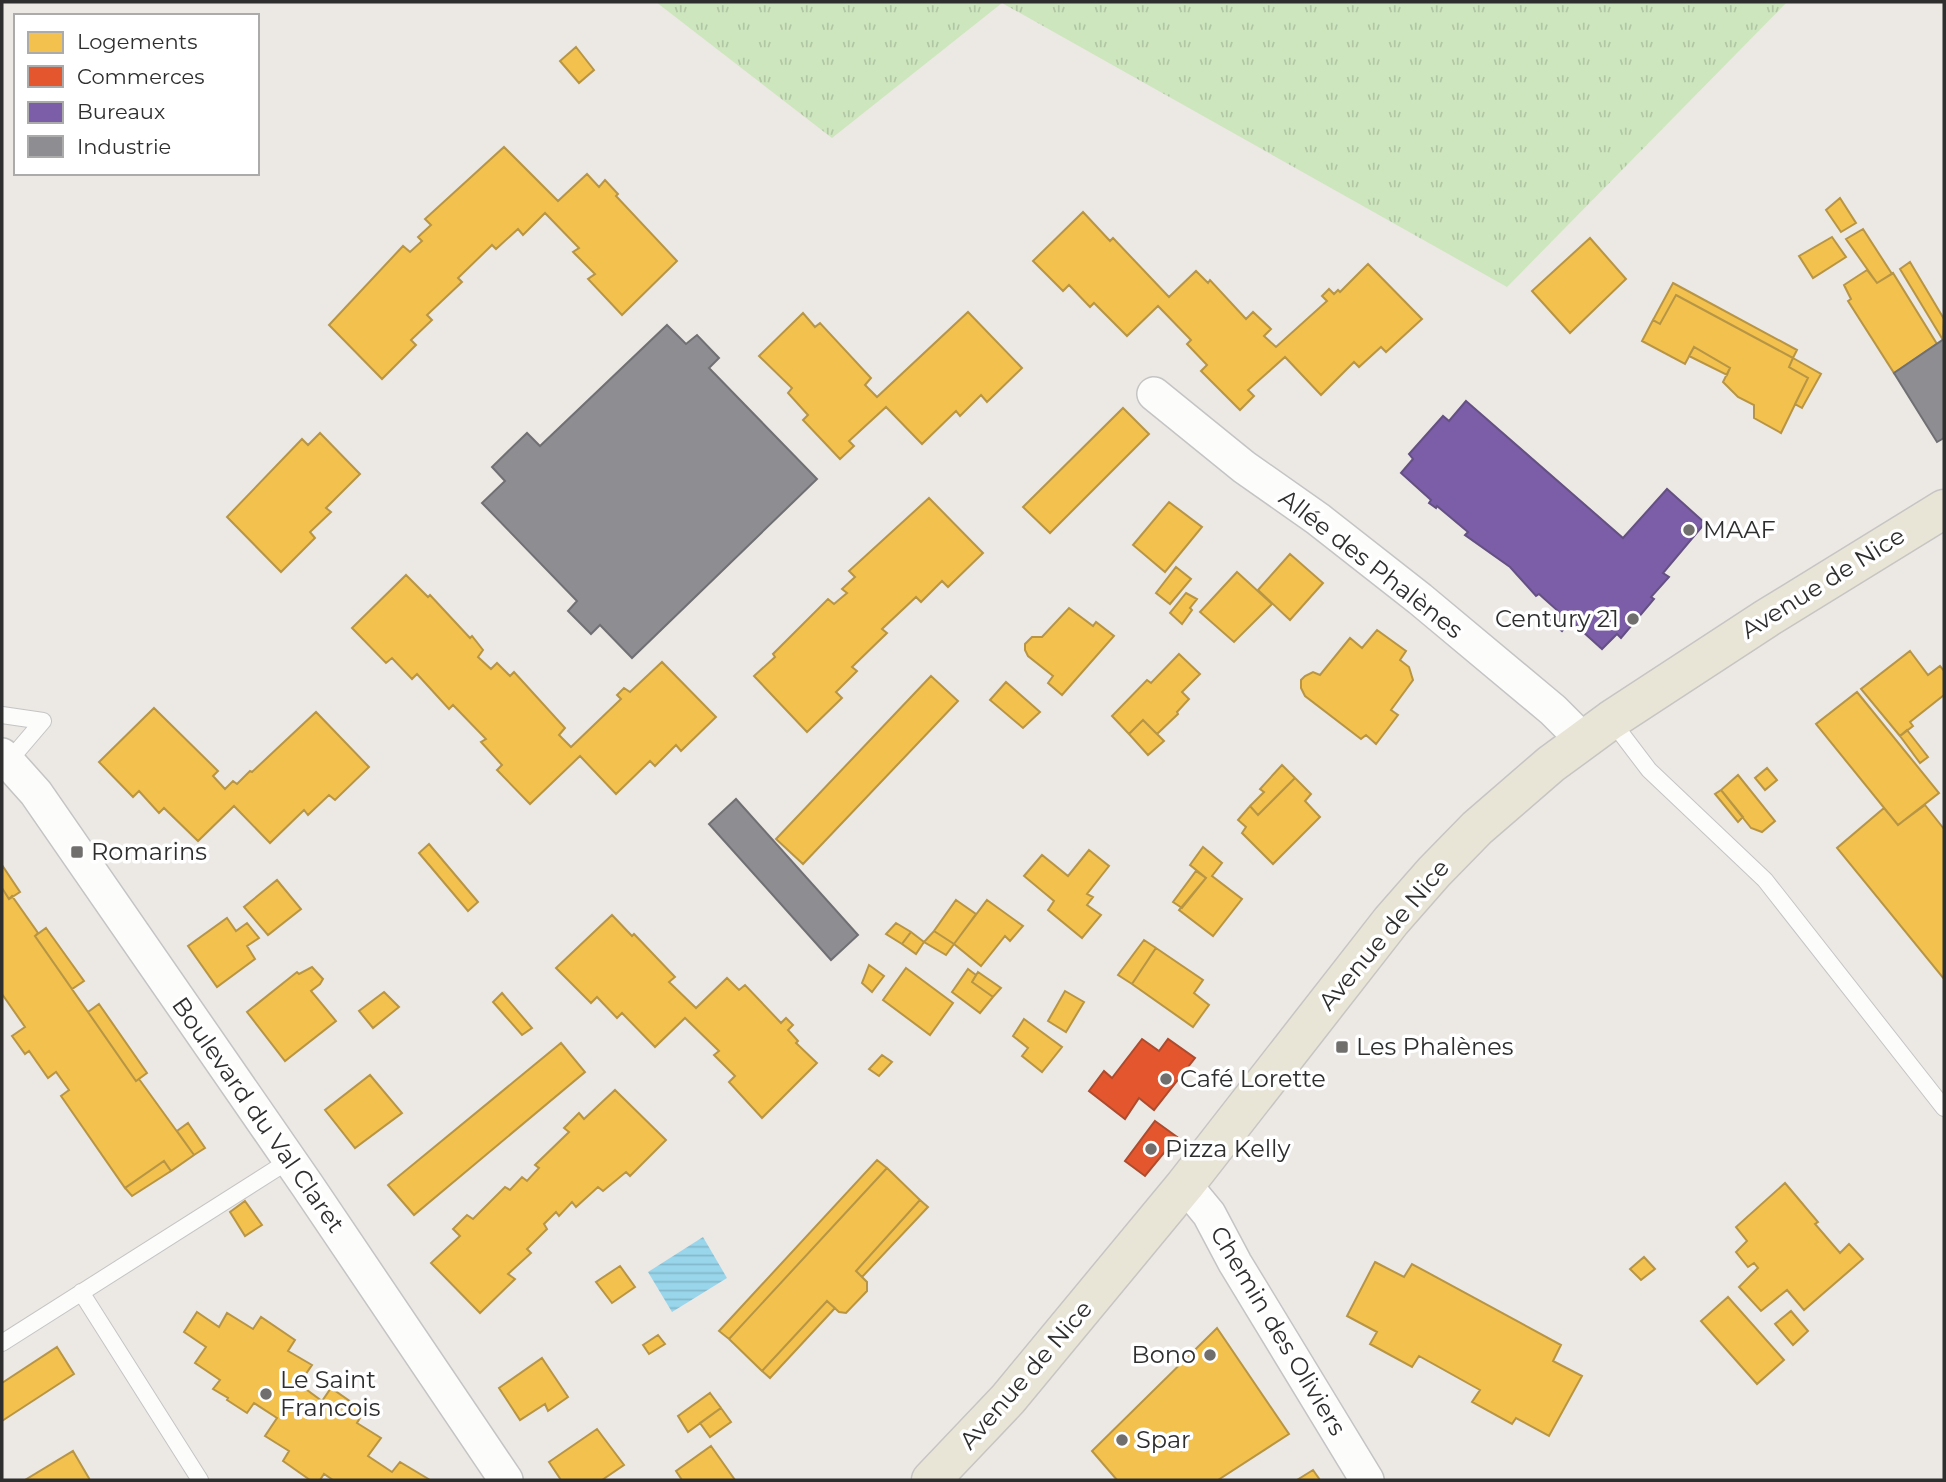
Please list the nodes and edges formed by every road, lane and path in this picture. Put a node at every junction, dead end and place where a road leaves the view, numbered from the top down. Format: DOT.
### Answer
graph roads {
  1 [pos="1154,394"];
  2 [pos="1944,509"];
  3 [pos="2,715"];
  4 [pos="1597,730"];
  5 [pos="5,759"];
  6 [pos="1944,1108"];
  7 [pos="290,1160"];
  8 [pos="1185,1185"];
  9 [pos="81,1292"];
  10 [pos="2,1343"];
  11 [pos="200,1480"];
  12 [pos="506,1480"];
  13 [pos="931,1480"];
  14 [pos="1367,1480"];
  1 -- 4 [label="street, Allée des Phalènes"];
  2 -- 4 [label="main road, Avenue de Nice"];
  3 -- 5 [label="lane"];
  4 -- 6 [label="lane"];
  4 -- 8 [label="main road, Avenue de Nice"];
  5 -- 7 [label="street, Boulevard du Val Claret"];
  7 -- 9 [label="lane"];
  7 -- 12 [label="street, Boulevard du Val Claret"];
  8 -- 13 [label="main road, Avenue de Nice"];
  8 -- 14 [label="street, Chemin des Oliviers"];
  9 -- 10 [label="lane"];
  9 -- 11 [label="lane"];
}
